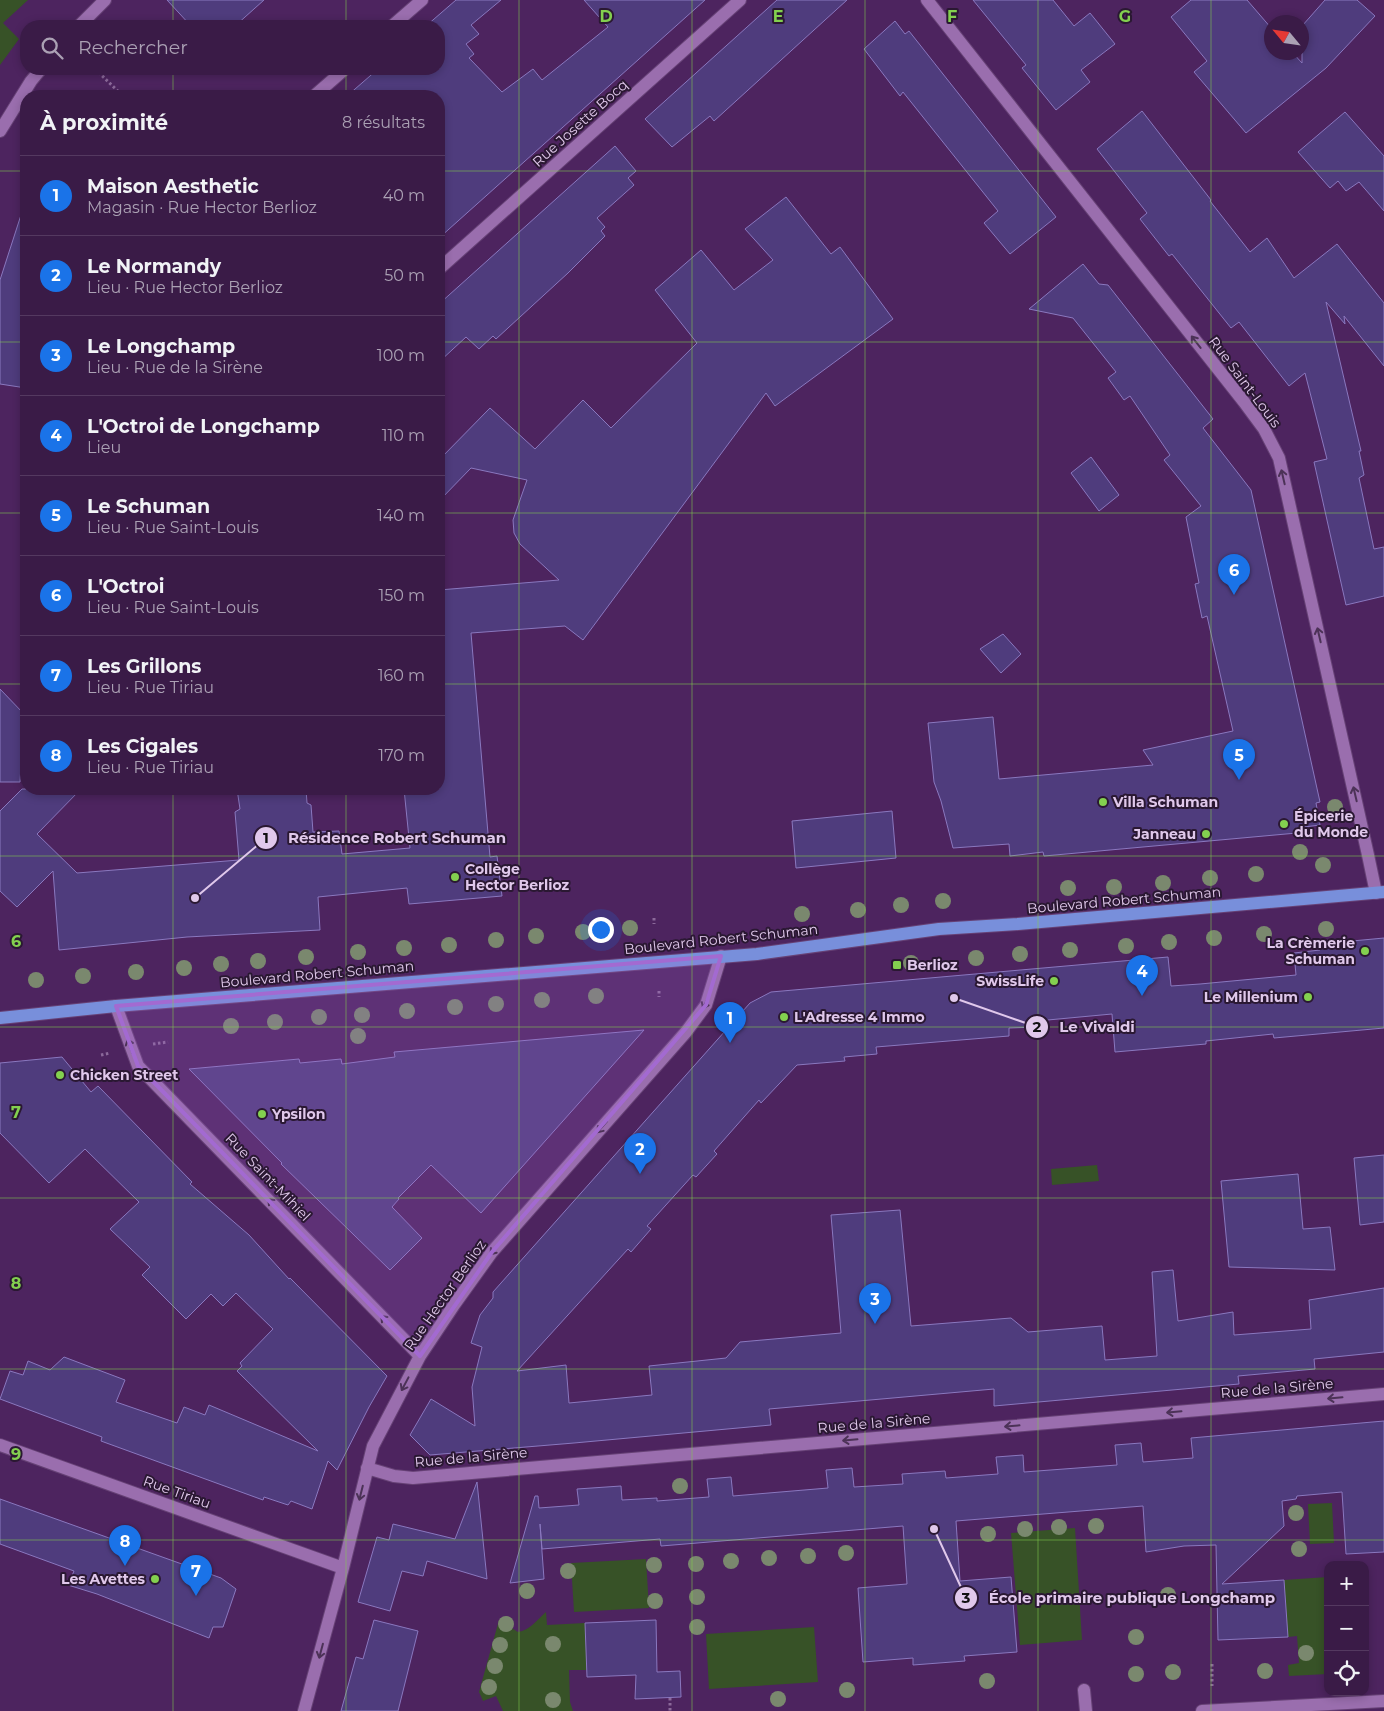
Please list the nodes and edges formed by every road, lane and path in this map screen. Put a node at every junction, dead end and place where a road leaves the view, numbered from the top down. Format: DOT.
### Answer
graph roads {
  1 [pos="106,0"];
  2 [pos="422,0"];
  3 [pos="740,0"];
  4 [pos="927,0"];
  5 [pos="85,20"];
  6 [pos="399,20"];
  7 [pos="36,75"];
  8 [pos="101,75"];
  9 [pos="338,75"];
  10 [pos="25,90"];
  11 [pos="117,90"];
  12 [pos="321,90"];
  13 [pos="20,99"];
  14 [pos="0,131"];
  15 [pos="445,264"];
  16 [pos="1380,893"];
  17 [pos="654,918"];
  18 [pos="654,924"];
  19 [pos="721,956"];
  20 [pos="659,991"];
  21 [pos="659,997"];
  22 [pos="116,1006"];
  23 [pos="0,1018"];
  24 [pos="420,1356"];
  25 [pos="1384,1394"];
  26 [pos="0,1445"];
  27 [pos="368,1468"];
  28 [pos="343,1568"];
  29 [pos="1212,1664"];
  30 [pos="1212,1686"];
  31 [pos="1084,1690"];
  32 [pos="670,1698"];
  33 [pos="1384,1701"];
  34 [pos="304,1711"];
  35 [pos="670,1711"];
  36 [pos="1086,1711"];
  37 [pos="1202,1711"];
  1 -- 5 [label="street"];
  2 -- 6 [label="street"];
  3 -- 15 [label="street, Rue Josette Bocq"];
  16 -- 4 [label="street, Rue Saint-Louis, one-way"];
  7 -- 10 [label="street"];
  8 -- 11 [label="path"];
  9 -- 12 [label="street"];
  13 -- 14 [label="street"];
  16 -- 19 [label="main road, Boulevard Robert Schuman"];
  17 -- 18 [label="path"];
  19 -- 22 [label="main road, Boulevard Robert Schuman"];
  19 -- 24 [label="street, Rue Hector Berlioz, one-way"];
  20 -- 21 [label="path"];
  22 -- 23 [label="main road, Boulevard Robert Schuman"];
  24 -- 22 [label="street, Rue Saint-Mihiel, one-way"];
  24 -- 27 [label="street, Rue Hector Berlioz, one-way"];
  25 -- 27 [label="street, Rue de la Sirène, one-way"];
  26 -- 28 [label="street, Rue Tiriau"];
  27 -- 28 [label="street, Rue Hector Berlioz, one-way"];
  28 -- 34 [label="street, Rue Hector Berlioz, one-way"];
  29 -- 30 [label="path"];
  31 -- 36 [label="street"];
  32 -- 35 [label="path"];
  33 -- 37 [label="street"];
}
